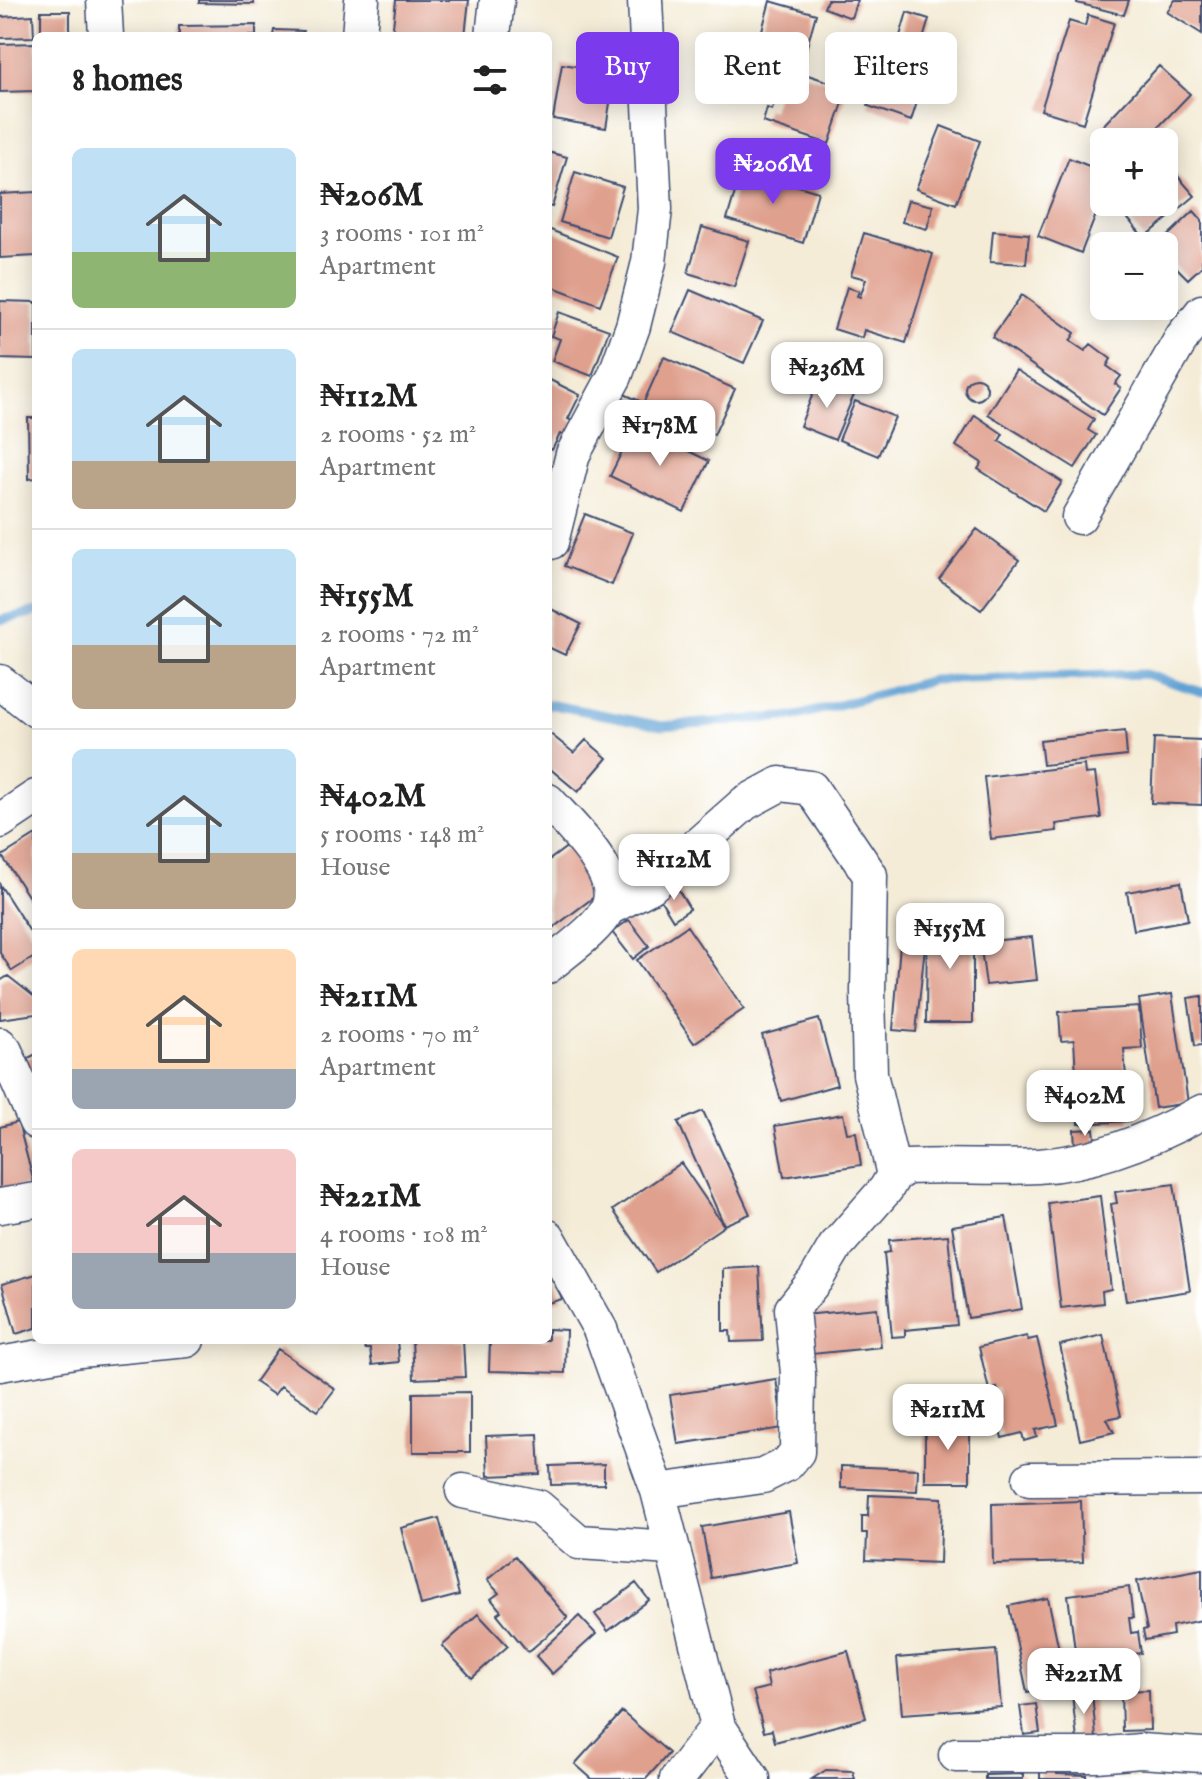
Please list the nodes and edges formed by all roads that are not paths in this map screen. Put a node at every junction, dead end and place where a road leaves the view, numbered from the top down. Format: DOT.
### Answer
graph roads {
  1 [pos="104,0"];
  2 [pos="362,0"];
  3 [pos="497,0"];
  4 [pos="645,0"];
  5 [pos="106,32"];
  6 [pos="359,32"];
  7 [pos="493,32"];
  8 [pos="1202,312"];
  9 [pos="1079,517"];
  10 [pos="552,538"];
  11 [pos="0,682"];
  12 [pos="32,707"];
  13 [pos="32,800"];
  14 [pos="552,806"];
  15 [pos="0,821"];
  16 [pos="609,908"];
  17 [pos="552,962"];
  18 [pos="0,1045"];
  19 [pos="1202,1112"];
  20 [pos="32,1113"];
  21 [pos="894,1175"];
  22 [pos="32,1201"];
  23 [pos="0,1206"];
  24 [pos="552,1244"];
  25 [pos="144,1344"];
  26 [pos="0,1364"];
  27 [pos="1202,1478"];
  28 [pos="1030,1479"];
  29 [pos="463,1491"];
  30 [pos="658,1491"];
  31 [pos="671,1548"];
  32 [pos="718,1726"];
  33 [pos="956,1755"];
  34 [pos="1202,1755"];
  35 [pos="677,1779"];
  36 [pos="753,1779"];
  1 -- 5 [label="street"];
  2 -- 6 [label="street"];
  3 -- 7 [label="street"];
  4 -- 10 [label="street"];
  8 -- 9 [label="street"];
  11 -- 12 [label="street"];
  13 -- 15 [label="street"];
  14 -- 16 [label="street"];
  16 -- 17 [label="street"];
  16 -- 21 [label="street"];
  18 -- 20 [label="street"];
  19 -- 21 [label="street"];
  21 -- 30 [label="street"];
  22 -- 23 [label="street"];
  24 -- 30 [label="street"];
  25 -- 26 [label="street"];
  27 -- 28 [label="street"];
  29 -- 31 [label="street"];
  30 -- 31 [label="street"];
  31 -- 32 [label="street"];
  32 -- 35 [label="street"];
  32 -- 36 [label="street"];
  33 -- 34 [label="street"];
}
